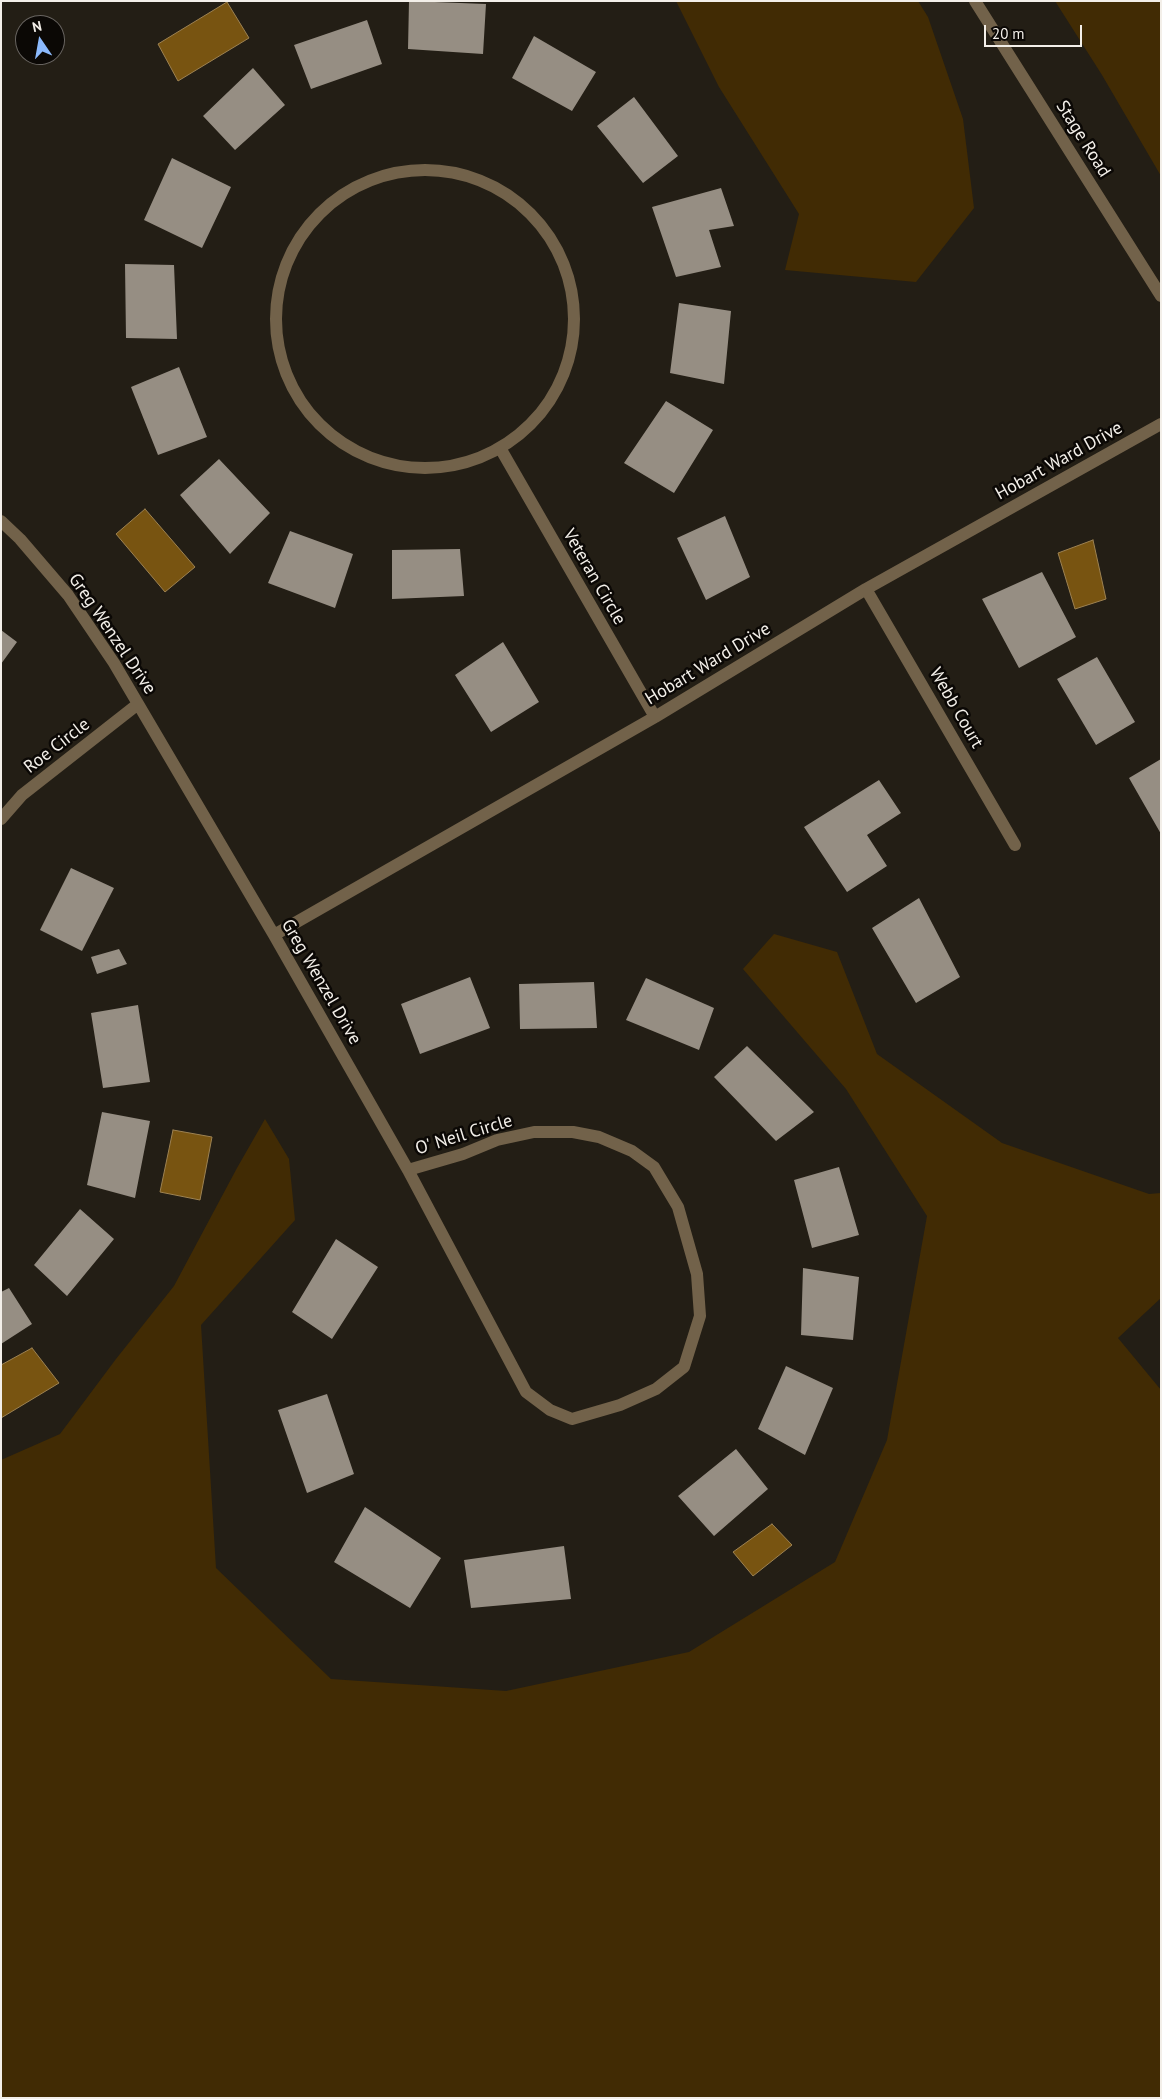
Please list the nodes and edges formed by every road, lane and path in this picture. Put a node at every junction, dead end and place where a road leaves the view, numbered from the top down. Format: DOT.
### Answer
graph roads {
  1 [pos="975,1"];
  2 [pos="1161,296"];
  3 [pos="1161,424"];
  4 [pos="503,453"];
  5 [pos="1,521"];
  6 [pos="866,589"];
  7 [pos="138,704"];
  8 [pos="655,717"];
  9 [pos="1,819"];
  10 [pos="1015,845"];
  11 [pos="274,935"];
  12 [pos="408,1170"];
  13 [pos="620,1405"];
  1 -- 2 [label="street, Stage Road"];
  3 -- 6 [label="street, Hobart Ward Drive"];
  4 -- 4 [label="street"];
  4 -- 8 [label="street, Veteran Circle"];
  5 -- 7 [label="street, Greg Wenzel Drive"];
  6 -- 8 [label="street, Hobart Ward Drive"];
  6 -- 10 [label="street, Webb Court"];
  7 -- 9 [label="street, Roe Circle"];
  7 -- 11 [label="street, Greg Wenzel Drive"];
  8 -- 11 [label="street, Hobart Ward Drive"];
  11 -- 12 [label="street, Greg Wenzel Drive"];
  12 -- 13 [label="street, Greg Wenzel Drive"];
  12 -- 13 [label="street, O' Neil Circle"];
}
